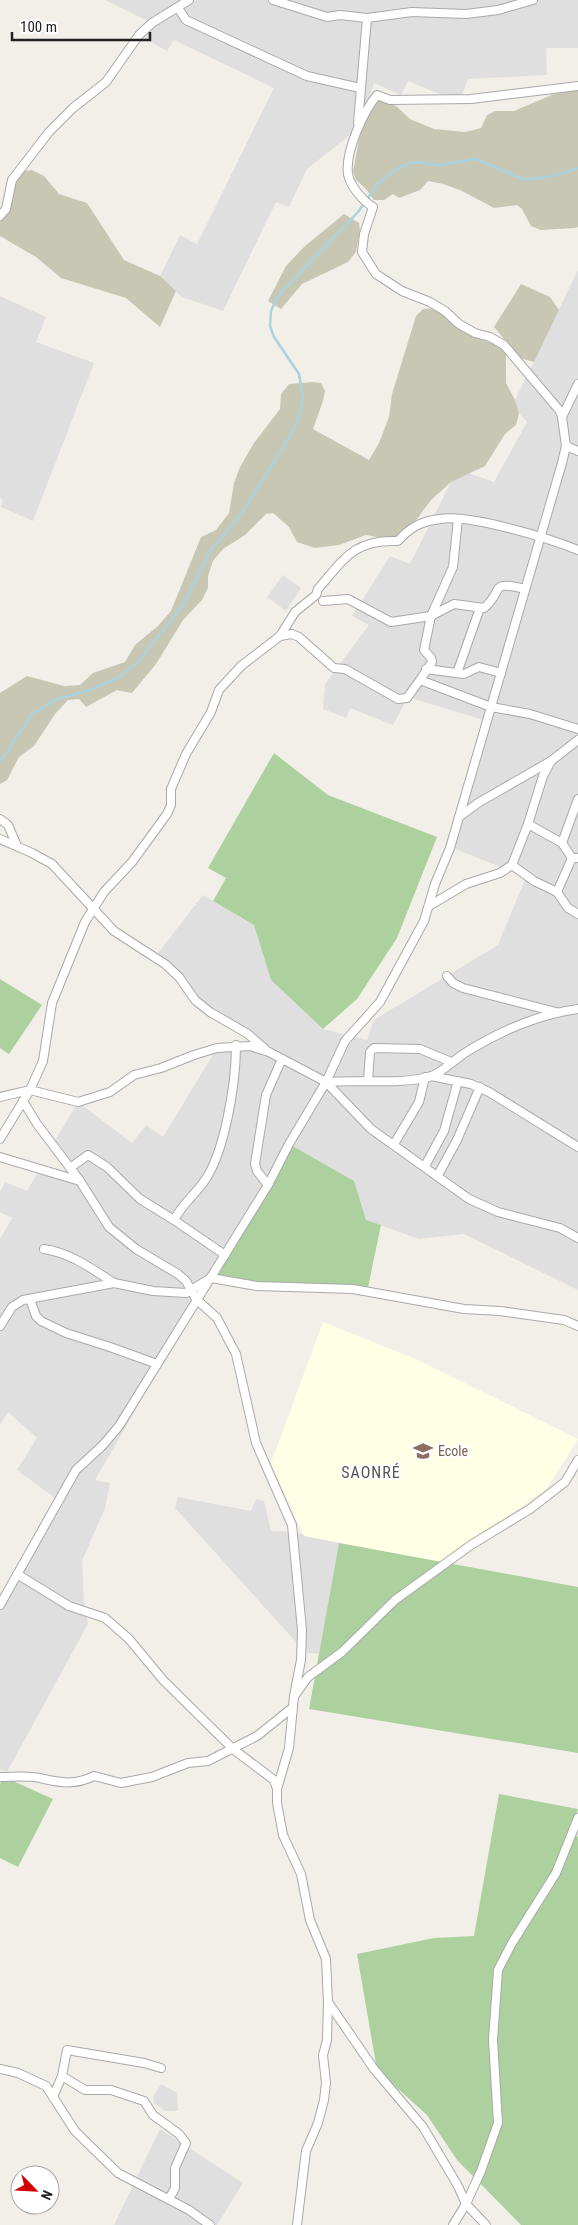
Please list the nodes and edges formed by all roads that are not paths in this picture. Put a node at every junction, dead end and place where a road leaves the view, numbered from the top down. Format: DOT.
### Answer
graph roads {
  1 [pos="189,0"];
  2 [pos="273,0"];
  3 [pos="533,0"];
  4 [pos="178,8"];
  5 [pos="367,18"];
  6 [pos="578,86"];
  7 [pos="360,88"];
  8 [pos="359,128"];
  9 [pos="0,216"];
  10 [pos="578,384"];
  11 [pos="578,407"];
  12 [pos="568,408"];
  13 [pos="562,417"];
  14 [pos="566,446"];
  15 [pos="578,451"];
  16 [pos="458,519"];
  17 [pos="539,536"];
  18 [pos="578,550"];
  19 [pos="525,589"];
  20 [pos="323,601"];
  21 [pos="480,608"];
  22 [pos="431,616"];
  23 [pos="280,636"];
  24 [pos="426,669"];
  25 [pos="457,673"];
  26 [pos="501,673"];
  27 [pos="420,680"];
  28 [pos="491,707"];
  29 [pos="578,729"];
  30 [pos="578,740"];
  31 [pos="551,761"];
  32 [pos="578,799"];
  33 [pos="459,817"];
  34 [pos="575,817"];
  35 [pos="0,819"];
  36 [pos="528,824"];
  37 [pos="0,839"];
  38 [pos="562,842"];
  39 [pos="17,846"];
  40 [pos="575,858"];
  41 [pos="512,865"];
  42 [pos="557,892"];
  43 [pos="429,906"];
  44 [pos="94,912"];
  45 [pos="578,914"];
  46 [pos="447,976"];
  47 [pos="578,1009"];
  48 [pos="556,1012"];
  49 [pos="236,1046"];
  50 [pos="269,1052"];
  51 [pos="282,1059"];
  52 [pos="451,1062"];
  53 [pos="428,1077"];
  54 [pos="368,1081"];
  55 [pos="458,1081"];
  56 [pos="326,1082"];
  57 [pos="480,1087"];
  58 [pos="30,1090"];
  59 [pos="0,1097"];
  60 [pos="23,1101"];
  61 [pos="0,1139"];
  62 [pos="394,1144"];
  63 [pos="578,1146"];
  64 [pos="0,1156"];
  65 [pos="425,1166"];
  66 [pos="70,1168"];
  67 [pos="438,1175"];
  68 [pos="80,1181"];
  69 [pos="268,1185"];
  70 [pos="174,1220"];
  71 [pos="578,1238"];
  72 [pos="44,1249"];
  73 [pos="225,1255"];
  74 [pos="211,1278"];
  75 [pos="114,1283"];
  76 [pos="192,1290"];
  77 [pos="30,1299"];
  78 [pos="196,1299"];
  79 [pos="0,1326"];
  80 [pos="578,1326"];
  81 [pos="157,1364"];
  82 [pos="578,1460"];
  83 [pos="17,1574"];
  84 [pos="0,1606"];
  85 [pos="294,1696"];
  86 [pos="292,1708"];
  87 [pos="233,1749"];
  88 [pos="0,1777"];
  89 [pos="277,1789"];
  90 [pos="578,1818"];
  91 [pos="328,2002"];
  92 [pos="161,2068"];
  93 [pos="0,2070"];
  94 [pos="62,2076"];
  95 [pos="53,2097"];
  96 [pos="168,2199"];
  97 [pos="466,2204"];
  98 [pos="210,2225"];
  99 [pos="297,2225"];
  100 [pos="453,2225"];
  101 [pos="486,2225"];
  1 -- 4 [label="street"];
  2 -- 5 [label="street"];
  3 -- 5 [label="street"];
  4 -- 7 [label="street"];
  4 -- 9 [label="street"];
  5 -- 7 [label="street"];
  6 -- 8 [label="street"];
  7 -- 8 [label="street"];
  8 -- 13 [label="street"];
  10 -- 12 [label="street"];
  11 -- 12 [label="street"];
  12 -- 13 [label="street"];
  13 -- 14 [label="street"];
  14 -- 15 [label="street"];
  14 -- 17 [label="street"];
  16 -- 17 [label="street"];
  16 -- 22 [label="street"];
  16 -- 23 [label="street"];
  17 -- 18 [label="street"];
  17 -- 19 [label="street"];
  19 -- 21 [label="street"];
  19 -- 26 [label="street"];
  20 -- 22 [label="street"];
  21 -- 22 [label="street"];
  21 -- 25 [label="street"];
  22 -- 24 [label="street"];
  23 -- 27 [label="street"];
  23 -- 44 [label="street"];
  24 -- 25 [label="street"];
  24 -- 27 [label="street"];
  25 -- 26 [label="street"];
  26 -- 28 [label="street"];
  27 -- 28 [label="street"];
  28 -- 29 [label="street"];
  28 -- 33 [label="street"];
  30 -- 31 [label="street"];
  31 -- 33 [label="street"];
  31 -- 36 [label="street"];
  32 -- 34 [label="street"];
  33 -- 43 [label="street"];
  34 -- 38 [label="street"];
  35 -- 39 [label="street"];
  36 -- 38 [label="street"];
  36 -- 41 [label="street"];
  37 -- 39 [label="street"];
  38 -- 40 [label="street"];
  39 -- 44 [label="street"];
  40 -- 42 [label="street"];
  41 -- 42 [label="street"];
  41 -- 43 [label="street"];
  42 -- 45 [label="street"];
  43 -- 56 [label="street"];
  44 -- 50 [label="street"];
  44 -- 58 [label="street"];
  46 -- 48 [label="street"];
  47 -- 48 [label="street"];
  48 -- 52 [label="street"];
  49 -- 50 [label="street"];
  49 -- 58 [label="street"];
  49 -- 70 [label="street"];
  50 -- 51 [label="street"];
  51 -- 56 [label="street"];
  51 -- 69 [label="street"];
  52 -- 53 [label="street"];
  52 -- 54 [label="street"];
  53 -- 54 [label="street"];
  53 -- 55 [label="street"];
  53 -- 62 [label="street"];
  54 -- 56 [label="street"];
  55 -- 57 [label="street"];
  55 -- 65 [label="street"];
  56 -- 62 [label="street"];
  56 -- 69 [label="street"];
  57 -- 63 [label="street"];
  57 -- 67 [label="street"];
  58 -- 59 [label="street"];
  58 -- 60 [label="street"];
  60 -- 61 [label="street"];
  60 -- 66 [label="street"];
  62 -- 65 [label="street"];
  64 -- 68 [label="street"];
  65 -- 67 [label="street"];
  66 -- 68 [label="street"];
  66 -- 70 [label="street"];
  67 -- 71 [label="street"];
  68 -- 76 [label="street"];
  69 -- 73 [label="street"];
  70 -- 73 [label="street"];
  72 -- 75 [label="street"];
  73 -- 74 [label="street"];
  74 -- 76 [label="street"];
  74 -- 78 [label="street"];
  74 -- 80 [label="street"];
  75 -- 76 [label="street"];
  75 -- 77 [label="street"];
  76 -- 78 [label="street"];
  77 -- 79 [label="street"];
  77 -- 81 [label="street"];
  78 -- 81 [label="street"];
  78 -- 85 [label="street"];
  81 -- 83 [label="street"];
  82 -- 85 [label="street"];
  83 -- 84 [label="street"];
  83 -- 87 [label="street"];
  85 -- 86 [label="street"];
  86 -- 87 [label="street"];
  86 -- 89 [label="street"];
  87 -- 88 [label="street"];
  87 -- 89 [label="street"];
  89 -- 91 [label="street"];
  90 -- 97 [label="street"];
  91 -- 97 [label="street"];
  91 -- 99 [label="street"];
  92 -- 94 [label="street"];
  93 -- 95 [label="street"];
  94 -- 95 [label="street"];
  94 -- 96 [label="street"];
  95 -- 96 [label="street"];
  96 -- 98 [label="street"];
  97 -- 100 [label="street"];
  97 -- 101 [label="street"];
}
